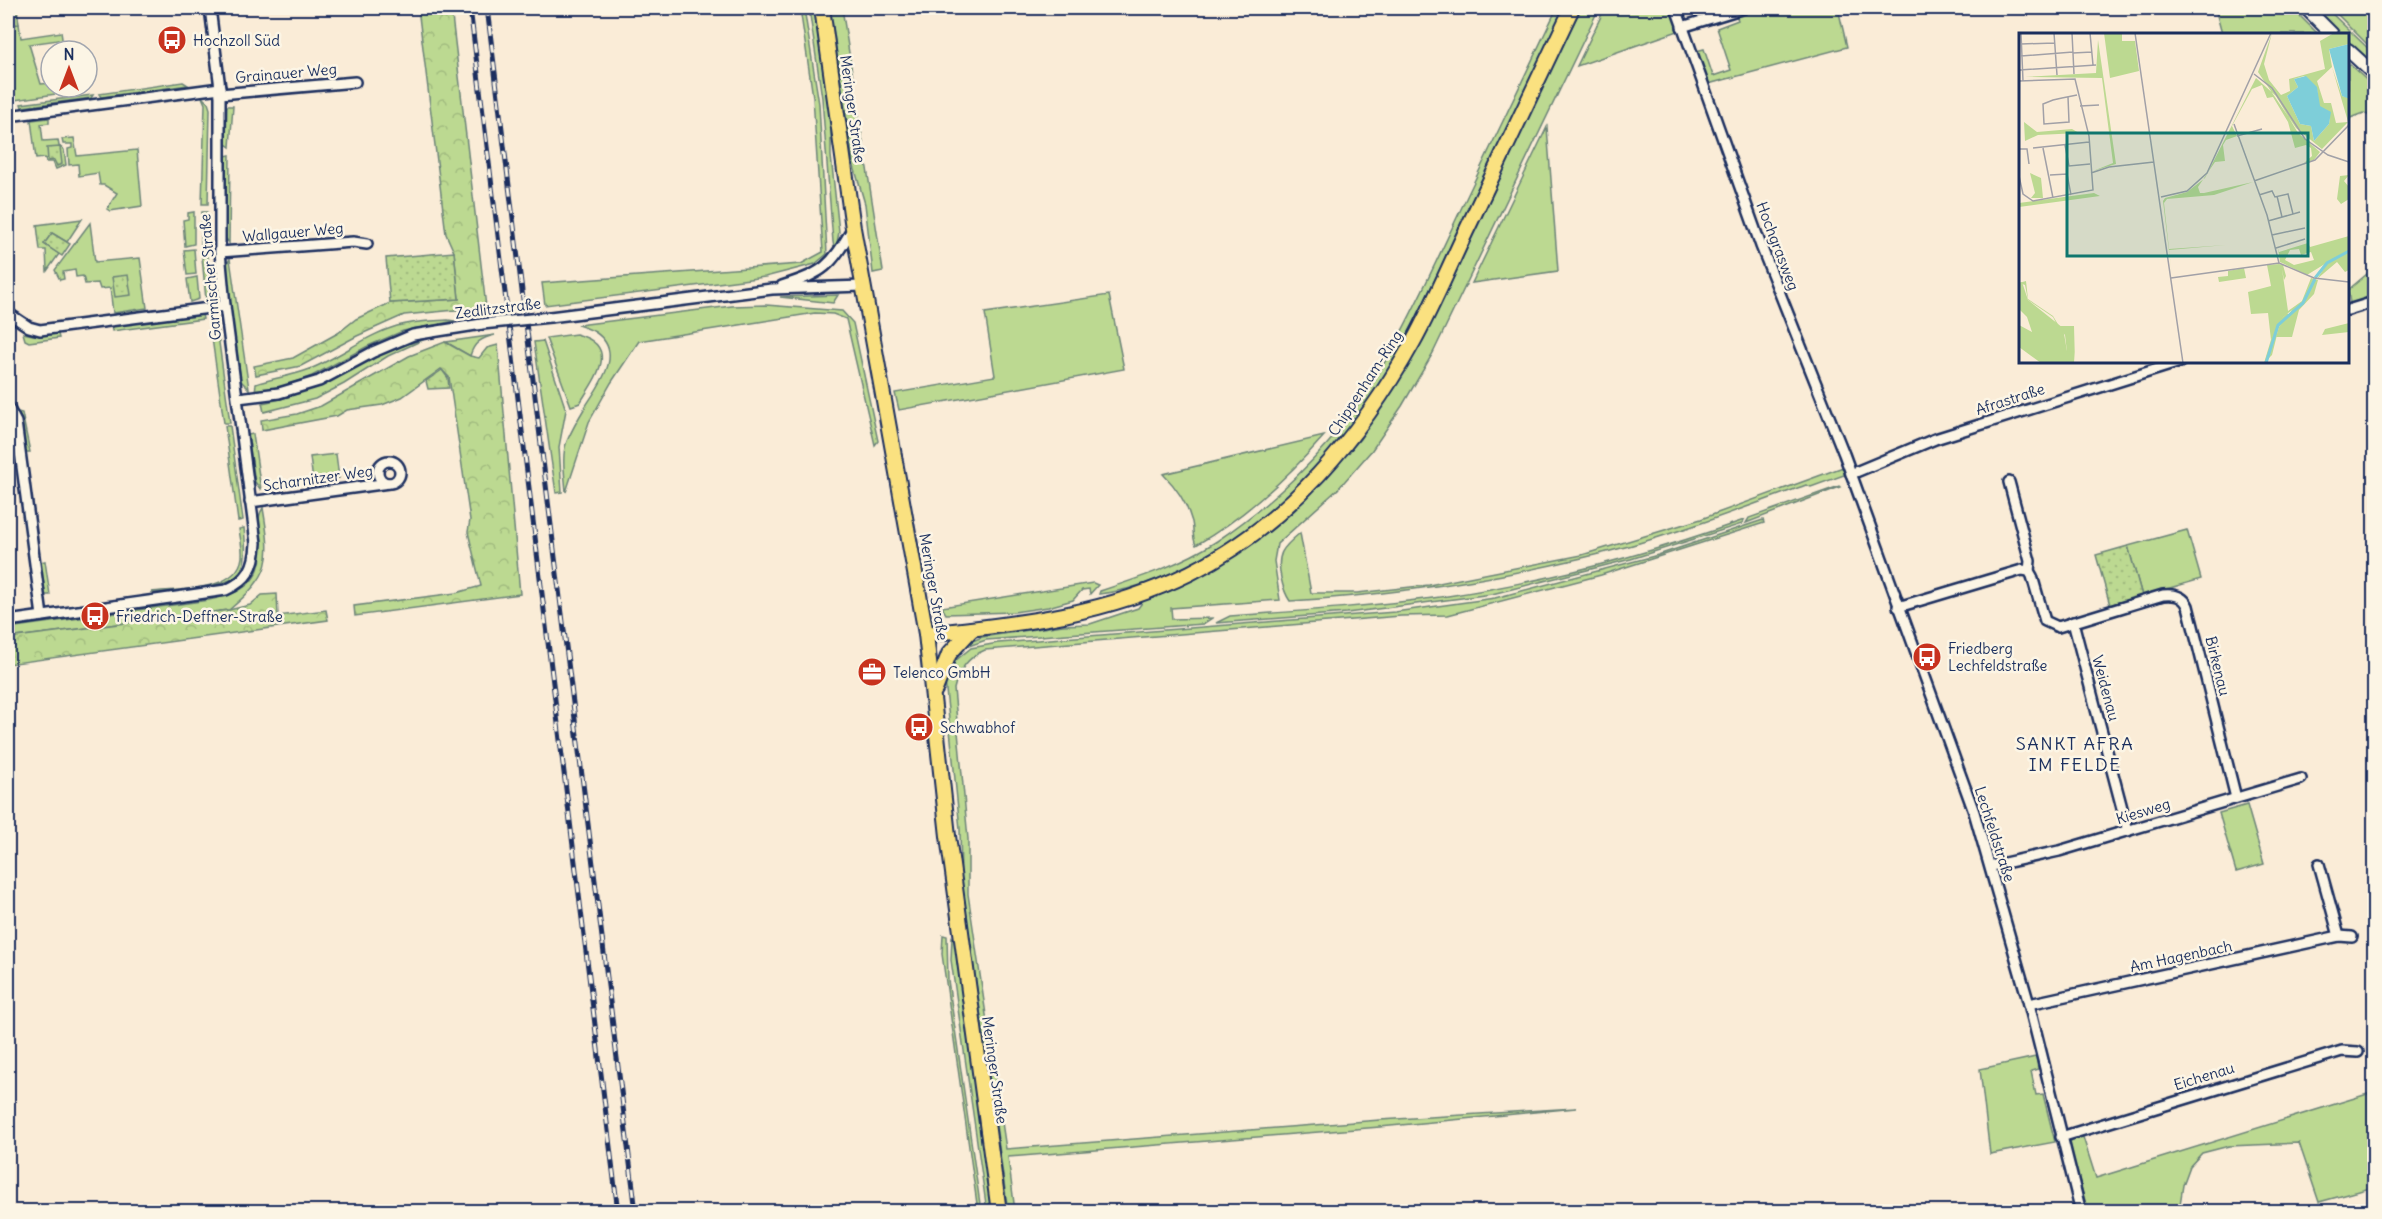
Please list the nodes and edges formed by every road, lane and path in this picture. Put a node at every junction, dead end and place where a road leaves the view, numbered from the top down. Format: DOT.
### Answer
graph roads {
  1 [pos="210,8"];
  2 [pos="822,8"];
  3 [pos="1572,8"];
  4 [pos="1677,8"];
  5 [pos="1743,8"];
  6 [pos="2306,8"];
  7 [pos="1682,27"];
  8 [pos="2331,33"];
  9 [pos="2349,51"];
  10 [pos="2374,74"];
  11 [pos="355,82"];
  12 [pos="220,91"];
  13 [pos="8,116"];
  14 [pos="853,228"];
  15 [pos="367,244"];
  16 [pos="220,252"];
  17 [pos="863,286"];
  18 [pos="772,290"];
  19 [pos="2374,302"];
  20 [pos="225,306"];
  21 [pos="2349,310"];
  22 [pos="8,313"];
  23 [pos="2177,363"];
  24 [pos="238,398"];
  25 [pos="8,406"];
  26 [pos="1851,474"];
  27 [pos="2009,482"];
  28 [pos="389,483"];
  29 [pos="250,502"];
  30 [pos="2029,571"];
  31 [pos="1899,607"];
  32 [pos="42,616"];
  33 [pos="8,621"];
  34 [pos="2073,622"];
  35 [pos="972,629"];
  36 [pos="926,634"];
  37 [pos="933,694"];
  38 [pos="2301,779"];
  39 [pos="2236,798"];
  40 [pos="2128,831"];
  41 [pos="2319,864"];
  42 [pos="1991,866"];
  43 [pos="2339,936"];
  44 [pos="2352,937"];
  45 [pos="2030,1004"];
  46 [pos="2358,1052"];
  47 [pos="2061,1137"];
  48 [pos="999,1212"];
  49 [pos="2081,1212"];
  1 -- 12 [label="street, Garmischer Straße"];
  2 -- 14 [label="main road, Meringer Straße"];
  3 -- 35 [label="main road, Chippenham-Ring"];
  4 -- 7 [label="street, Hochgrasweg"];
  5 -- 7 [label="street"];
  6 -- 8 [label="main road"];
  7 -- 26 [label="street, Hochgrasweg"];
  9 -- 10 [label="main road"];
  11 -- 12 [label="street, Grainauer Weg"];
  12 -- 13 [label="street, Grainauer Weg"];
  12 -- 16 [label="street, Garmischer Straße"];
  14 -- 17 [label="main road, Meringer Straße"];
  14 -- 18 [label="street, Zedlitzstraße"];
  15 -- 16 [label="street, Wallgauer Weg"];
  16 -- 20 [label="street, Garmischer Straße"];
  17 -- 18 [label="street, Zedlitzstraße"];
  17 -- 36 [label="main road, Meringer Straße"];
  18 -- 24 [label="street, Zedlitzstraße, bridge"];
  19 -- 21 [label="street"];
  20 -- 22 [label="street"];
  20 -- 24 [label="street, Garmischer Straße"];
  23 -- 26 [label="street, Afrastraße"];
  24 -- 29 [label="street, Garmischer Straße"];
  25 -- 32 [label="street"];
  26 -- 31 [label="street, Lechfeldstraße"];
  27 -- 30 [label="street"];
  28 -- 29 [label="street, Scharnitzer Weg"];
  29 -- 32 [label="street, Garmischer Straße"];
  30 -- 31 [label="street"];
  30 -- 34 [label="street"];
  31 -- 42 [label="street, Lechfeldstraße"];
  32 -- 33 [label="street"];
  34 -- 39 [label="street, Birkenau"];
  34 -- 40 [label="street, Weidenau"];
  35 -- 36 [label="main road, Chippenham-Ring"];
  35 -- 37 [label="main road"];
  36 -- 37 [label="main road, Meringer Straße"];
  37 -- 48 [label="main road, Meringer Straße"];
  38 -- 39 [label="street, Kiesweg"];
  39 -- 40 [label="street, Kiesweg"];
  40 -- 42 [label="street, Kiesweg"];
  41 -- 43 [label="street"];
  42 -- 45 [label="street, Lechfeldstraße"];
  43 -- 44 [label="street, Am Hagenbach"];
  43 -- 45 [label="street, Am Hagenbach"];
  45 -- 47 [label="street, Lechfeldstraße"];
  46 -- 47 [label="street, Eichenau"];
  47 -- 49 [label="street, Lechfeldstraße"];
}
